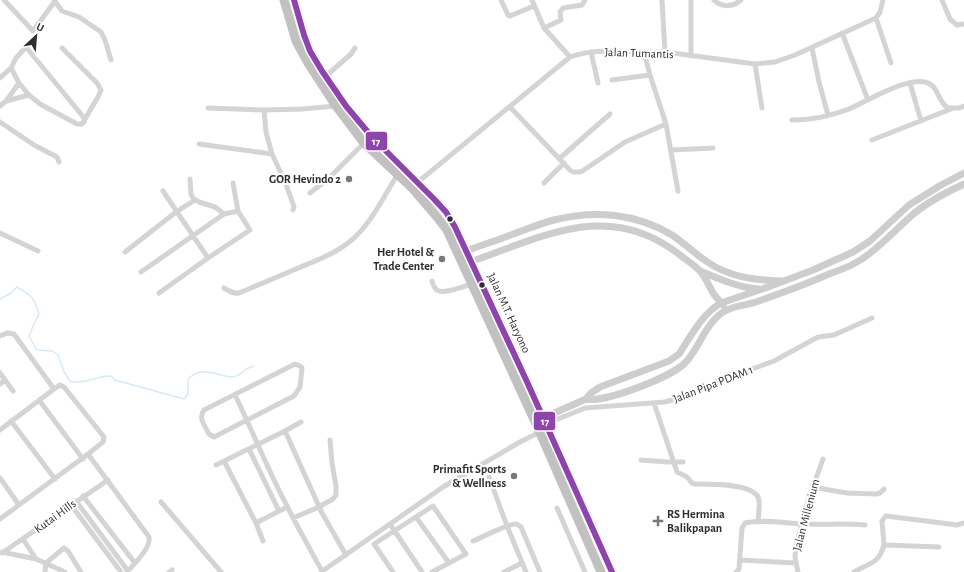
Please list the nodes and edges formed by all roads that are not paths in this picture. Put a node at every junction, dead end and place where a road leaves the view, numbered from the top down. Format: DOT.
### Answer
graph roads {
  1 [pos="4,0"];
  2 [pos="284,0"];
  3 [pos="294,0"];
  4 [pos="501,0"];
  5 [pos="532,0"];
  6 [pos="585,0"];
  7 [pos="662,0"];
  8 [pos="691,0"];
  9 [pos="714,0"];
  10 [pos="741,0"];
  11 [pos="882,0"];
  12 [pos="942,0"];
  13 [pos="54,1"];
  14 [pos="534,6"];
  15 [pos="876,18"];
  16 [pos="964,24"];
  17 [pos="544,28"];
  18 [pos="842,33"];
  19 [pos="62,48"];
  20 [pos="355,48"];
  21 [pos="812,48"];
  22 [pos="591,52"];
  23 [pos="644,52"];
  24 [pos="665,52"];
  25 [pos="691,56"];
  26 [pos="570,57"];
  27 [pos="111,60"];
  28 [pos="891,63"];
  29 [pos="755,64"];
  30 [pos="11,68"];
  31 [pos="650,75"];
  32 [pos="326,76"];
  33 [pos="0,78"];
  34 [pos="612,80"];
  35 [pos="19,83"];
  36 [pos="910,83"];
  37 [pos="598,84"];
  38 [pos="29,96"];
  39 [pos="6,100"];
  40 [pos="868,100"];
  41 [pos="0,106"];
  42 [pos="336,106"];
  43 [pos="964,106"];
  44 [pos="510,107"];
  45 [pos="208,108"];
  46 [pos="762,108"];
  47 [pos="952,109"];
  48 [pos="264,110"];
  49 [pos="610,114"];
  50 [pos="828,115"];
  51 [pos="84,119"];
  52 [pos="792,120"];
  53 [pos="921,121"];
  54 [pos="0,122"];
  55 [pos="666,124"];
  56 [pos="872,140"];
  57 [pos="364,142"];
  58 [pos="199,144"];
  59 [pos="713,148"];
  60 [pos="672,150"];
  61 [pos="272,154"];
  62 [pos="560,158"];
  63 [pos="59,162"];
  64 [pos="564,163"];
  65 [pos="400,171"];
  66 [pos="964,173"];
  67 [pos="190,179"];
  68 [pos="418,182"];
  69 [pos="233,183"];
  70 [pos="544,183"];
  71 [pos="964,184"];
  72 [pos="163,191"];
  73 [pos="678,191"];
  74 [pos="310,193"];
  75 [pos="195,200"];
  76 [pos="293,210"];
  77 [pos="238,211"];
  78 [pos="176,212"];
  79 [pos="224,214"];
  80 [pos="542,224"];
  81 [pos="0,233"];
  82 [pos="547,234"];
  83 [pos="192,237"];
  84 [pos="495,241"];
  85 [pos="499,250"];
  86 [pos="38,251"];
  87 [pos="125,252"];
  88 [pos="462,253"];
  89 [pos="208,258"];
  90 [pos="467,263"];
  91 [pos="700,270"];
  92 [pos="141,272"];
  93 [pos="728,273"];
  94 [pos="432,281"];
  95 [pos="724,281"];
  96 [pos="783,281"];
  97 [pos="472,284"];
  98 [pos="224,288"];
  99 [pos="761,290"];
  100 [pos="791,290"];
  101 [pos="159,293"];
  102 [pos="720,302"];
  103 [pos="726,310"];
  104 [pos="872,318"];
  105 [pos="0,336"];
  106 [pos="679,354"];
  107 [pos="687,361"];
  108 [pos="0,373"];
  109 [pos="5,380"];
  110 [pos="0,384"];
  111 [pos="54,389"];
  112 [pos="13,391"];
  113 [pos="235,395"];
  114 [pos="39,400"];
  115 [pos="586,400"];
  116 [pos="654,403"];
  117 [pos="247,419"];
  118 [pos="11,421"];
  119 [pos="544,421"];
  120 [pos="301,422"];
  121 [pos="0,430"];
  122 [pos="286,431"];
  123 [pos="540,432"];
  124 [pos="330,440"];
  125 [pos="257,445"];
  126 [pos="249,449"];
  127 [pos="88,454"];
  128 [pos="83,459"];
  129 [pos="823,459"];
  130 [pos="641,460"];
  131 [pos="224,461"];
  132 [pos="673,462"];
  133 [pos="683,462"];
  134 [pos="216,465"];
  135 [pos="489,477"];
  136 [pos="0,478"];
  137 [pos="55,479"];
  138 [pos="108,480"];
  139 [pos="812,487"];
  140 [pos="884,489"];
  141 [pos="83,496"];
  142 [pos="161,502"];
  143 [pos="73,503"];
  144 [pos="19,505"];
  145 [pos="287,506"];
  146 [pos="319,507"];
  147 [pos="557,508"];
  148 [pos="279,511"];
  149 [pos="416,517"];
  150 [pos="293,518"];
  151 [pos="0,519"];
  152 [pos="758,522"];
  153 [pos="256,523"];
  154 [pos="964,523"];
  155 [pos="390,524"];
  156 [pos="802,524"];
  157 [pos="865,525"];
  158 [pos="507,526"];
  159 [pos="395,532"];
  160 [pos="23,539"];
  161 [pos="263,541"];
  162 [pos="473,541"];
  163 [pos="884,545"];
  164 [pos="939,547"];
  165 [pos="1,551"];
  166 [pos="346,555"];
  167 [pos="36,559"];
  168 [pos="740,560"];
  169 [pos="46,563"];
  170 [pos="135,563"];
  171 [pos="522,563"];
  172 [pos="796,563"];
  173 [pos="449,564"];
  174 [pos="127,571"];
  175 [pos="321,571"];
  176 [pos="45,572"];
  177 [pos="65,572"];
  178 [pos="81,572"];
  179 [pos="120,572"];
  180 [pos="221,572"];
  181 [pos="393,572"];
  182 [pos="422,572"];
  183 [pos="432,572"];
  184 [pos="504,572"];
  185 [pos="526,572"];
  186 [pos="540,572"];
  187 [pos="585,572"];
  188 [pos="601,572"];
  189 [pos="612,572"];
  190 [pos="736,572"];
  191 [pos="798,572"];
  192 [pos="854,572"];
  1 -- 13 [label="street"];
  2 -- 42 [label="highway, Jalan M.T. Haryono"];
  3 -- 32 [label="highway, Jalan M.T. Haryono"];
  4 -- 14 [label="street"];
  5 -- 14 [label="street"];
  6 -- 17 [label="street"];
  7 -- 24 [label="street"];
  8 -- 25 [label="street"];
  9 -- 10 [label="street"];
  11 -- 15 [label="street"];
  12 -- 16 [label="street"];
  13 -- 27 [label="street"];
  14 -- 17 [label="street"];
  15 -- 18 [label="street, Jalan Tumantis"];
  15 -- 28 [label="street"];
  17 -- 26 [label="street"];
  18 -- 21 [label="street, Jalan Tumantis"];
  18 -- 40 [label="street"];
  19 -- 51 [label="street"];
  20 -- 32 [label="street"];
  21 -- 29 [label="street, Jalan Tumantis"];
  21 -- 50 [label="street"];
  22 -- 23 [label="street, Jalan Tumantis"];
  22 -- 26 [label="street, Jalan Tumantis"];
  22 -- 37 [label="street"];
  23 -- 24 [label="street, Jalan Tumantis"];
  23 -- 31 [label="street"];
  24 -- 25 [label="street, Jalan Tumantis"];
  25 -- 29 [label="street, Jalan Tumantis"];
  26 -- 44 [label="street, Jalan Tumantis"];
  29 -- 46 [label="street"];
  30 -- 33 [label="street"];
  30 -- 35 [label="street"];
  30 -- 51 [label="street"];
  31 -- 34 [label="street"];
  31 -- 55 [label="street"];
  32 -- 65 [label="highway, Jalan M.T. Haryono"];
  35 -- 38 [label="street"];
  35 -- 39 [label="street"];
  36 -- 40 [label="street"];
  36 -- 47 [label="street"];
  36 -- 53 [label="street"];
  38 -- 39 [label="street"];
  38 -- 51 [label="street"];
  39 -- 41 [label="street"];
  40 -- 50 [label="street"];
  42 -- 48 [label="street"];
  42 -- 57 [label="highway, Jalan M.T. Haryono"];
  43 -- 47 [label="street"];
  44 -- 62 [label="street"];
  44 -- 68 [label="street, Jalan Tumantis"];
  45 -- 48 [label="street"];
  47 -- 53 [label="street"];
  48 -- 61 [label="street"];
  49 -- 62 [label="street"];
  50 -- 52 [label="street"];
  53 -- 56 [label="street"];
  54 -- 63 [label="street"];
  55 -- 60 [label="street"];
  55 -- 64 [label="street"];
  57 -- 65 [label="highway, Jalan M.T. Haryono"];
  57 -- 74 [label="street"];
  58 -- 61 [label="street"];
  59 -- 60 [label="street"];
  60 -- 73 [label="street"];
  61 -- 76 [label="street"];
  62 -- 64 [label="street"];
  64 -- 70 [label="street"];
  65 -- 68 [label="highway, Jalan M.T. Haryono"];
  65 -- 88 [label="highway, Jalan M.T. Haryono"];
  65 -- 98 [label="street"];
  66 -- 96 [label="street"];
  67 -- 75 [label="street"];
  68 -- 88 [label="highway, Jalan M.T. Haryono"];
  69 -- 77 [label="street"];
  71 -- 100 [label="street"];
  72 -- 78 [label="street"];
  75 -- 78 [label="street"];
  75 -- 79 [label="street"];
  77 -- 79 [label="street"];
  77 -- 89 [label="street"];
  78 -- 83 [label="street"];
  78 -- 87 [label="street"];
  79 -- 83 [label="street"];
  80 -- 82 [label="street"];
  80 -- 84 [label="street"];
  80 -- 93 [label="street"];
  81 -- 86 [label="street"];
  82 -- 85 [label="street"];
  82 -- 91 [label="street"];
  83 -- 89 [label="street"];
  83 -- 92 [label="street"];
  84 -- 85 [label="street"];
  84 -- 88 [label="street"];
  85 -- 90 [label="street"];
  88 -- 90 [label="highway, Jalan M.T. Haryono"];
  89 -- 101 [label="street"];
  90 -- 97 [label="highway, Jalan M.T. Haryono"];
  90 -- 119 [label="highway, Jalan M.T. Haryono"];
  91 -- 95 [label="street"];
  91 -- 102 [label="street"];
  93 -- 95 [label="street"];
  93 -- 96 [label="street"];
  94 -- 97 [label="street"];
  95 -- 99 [label="street"];
  96 -- 99 [label="street"];
  97 -- 123 [label="highway, Jalan M.T. Haryono"];
  99 -- 100 [label="street"];
  99 -- 102 [label="street"];
  100 -- 103 [label="street"];
  102 -- 103 [label="street"];
  102 -- 106 [label="street"];
  103 -- 107 [label="street"];
  104 -- 116 [label="street, Jalan Pipa PDAM 1"];
  105 -- 111 [label="street"];
  106 -- 107 [label="street"];
  106 -- 115 [label="street"];
  107 -- 115 [label="street"];
  108 -- 109 [label="street"];
  109 -- 110 [label="street"];
  109 -- 112 [label="street"];
  111 -- 114 [label="street"];
  111 -- 127 [label="street"];
  113 -- 117 [label="street"];
  113 -- 117 [label="street"];
  113 -- 117 [label="street"];
  114 -- 118 [label="street"];
  114 -- 128 [label="street"];
  115 -- 119 [label="street"];
  116 -- 119 [label="street, Jalan Pipa PDAM 1"];
  116 -- 132 [label="street"];
  117 -- 125 [label="street"];
  118 -- 121 [label="street"];
  118 -- 137 [label="street"];
  119 -- 189 [label="highway, Jalan M.T. Haryono"];
  120 -- 122 [label="street"];
  122 -- 125 [label="street"];
  122 -- 146 [label="street"];
  123 -- 155 [label="street"];
  123 -- 188 [label="highway, Jalan M.T. Haryono"];
  124 -- 146 [label="street"];
  125 -- 126 [label="street"];
  125 -- 145 [label="street"];
  126 -- 131 [label="street"];
  126 -- 148 [label="street"];
  127 -- 128 [label="street"];
  127 -- 138 [label="street"];
  128 -- 137 [label="street"];
  129 -- 139 [label="street, Jalan Millenium"];
  130 -- 132 [label="street"];
  131 -- 134 [label="street"];
  131 -- 153 [label="street"];
  132 -- 133 [label="street"];
  132 -- 152 [label="street"];
  135 -- 158 [label="street"];
  136 -- 144 [label="street"];
  137 -- 144 [label="street"];
  138 -- 141 [label="street, Kutai Hills"];
  138 -- 170 [label="street"];
  139 -- 140 [label="street"];
  139 -- 156 [label="street, Jalan Millenium"];
  141 -- 143 [label="street, Kutai Hills"];
  141 -- 170 [label="street"];
  142 -- 180 [label="street"];
  143 -- 160 [label="street, Kutai Hills"];
  143 -- 174 [label="street"];
  143 -- 179 [label="street"];
  144 -- 151 [label="street"];
  145 -- 148 [label="street"];
  145 -- 150 [label="street"];
  146 -- 150 [label="street"];
  146 -- 166 [label="street"];
  147 -- 187 [label="street"];
  148 -- 153 [label="street"];
  149 -- 159 [label="street"];
  149 -- 173 [label="street"];
  149 -- 173 [label="street"];
  150 -- 175 [label="street"];
  152 -- 156 [label="street"];
  152 -- 168 [label="street"];
  153 -- 161 [label="street"];
  154 -- 163 [label="street"];
  155 -- 159 [label="street"];
  155 -- 166 [label="street"];
  156 -- 157 [label="street"];
  156 -- 172 [label="street, Jalan Millenium"];
  158 -- 162 [label="street"];
  158 -- 171 [label="street"];
  158 -- 186 [label="street"];
  159 -- 181 [label="street"];
  159 -- 182 [label="street"];
  160 -- 165 [label="street, Kutai Hills"];
  160 -- 167 [label="street"];
  163 -- 164 [label="street"];
  163 -- 192 [label="street"];
  165 -- 167 [label="street, Kutai Hills"];
  166 -- 175 [label="street"];
  167 -- 169 [label="street, Kutai Hills"];
  168 -- 172 [label="street"];
  168 -- 190 [label="street"];
  169 -- 176 [label="street"];
  169 -- 177 [label="street, Kutai Hills"];
  169 -- 178 [label="street"];
  170 -- 174 [label="street"];
  171 -- 184 [label="street"];
  171 -- 185 [label="street"];
  172 -- 191 [label="street, Jalan Millenium"];
  173 -- 183 [label="street"];
}
